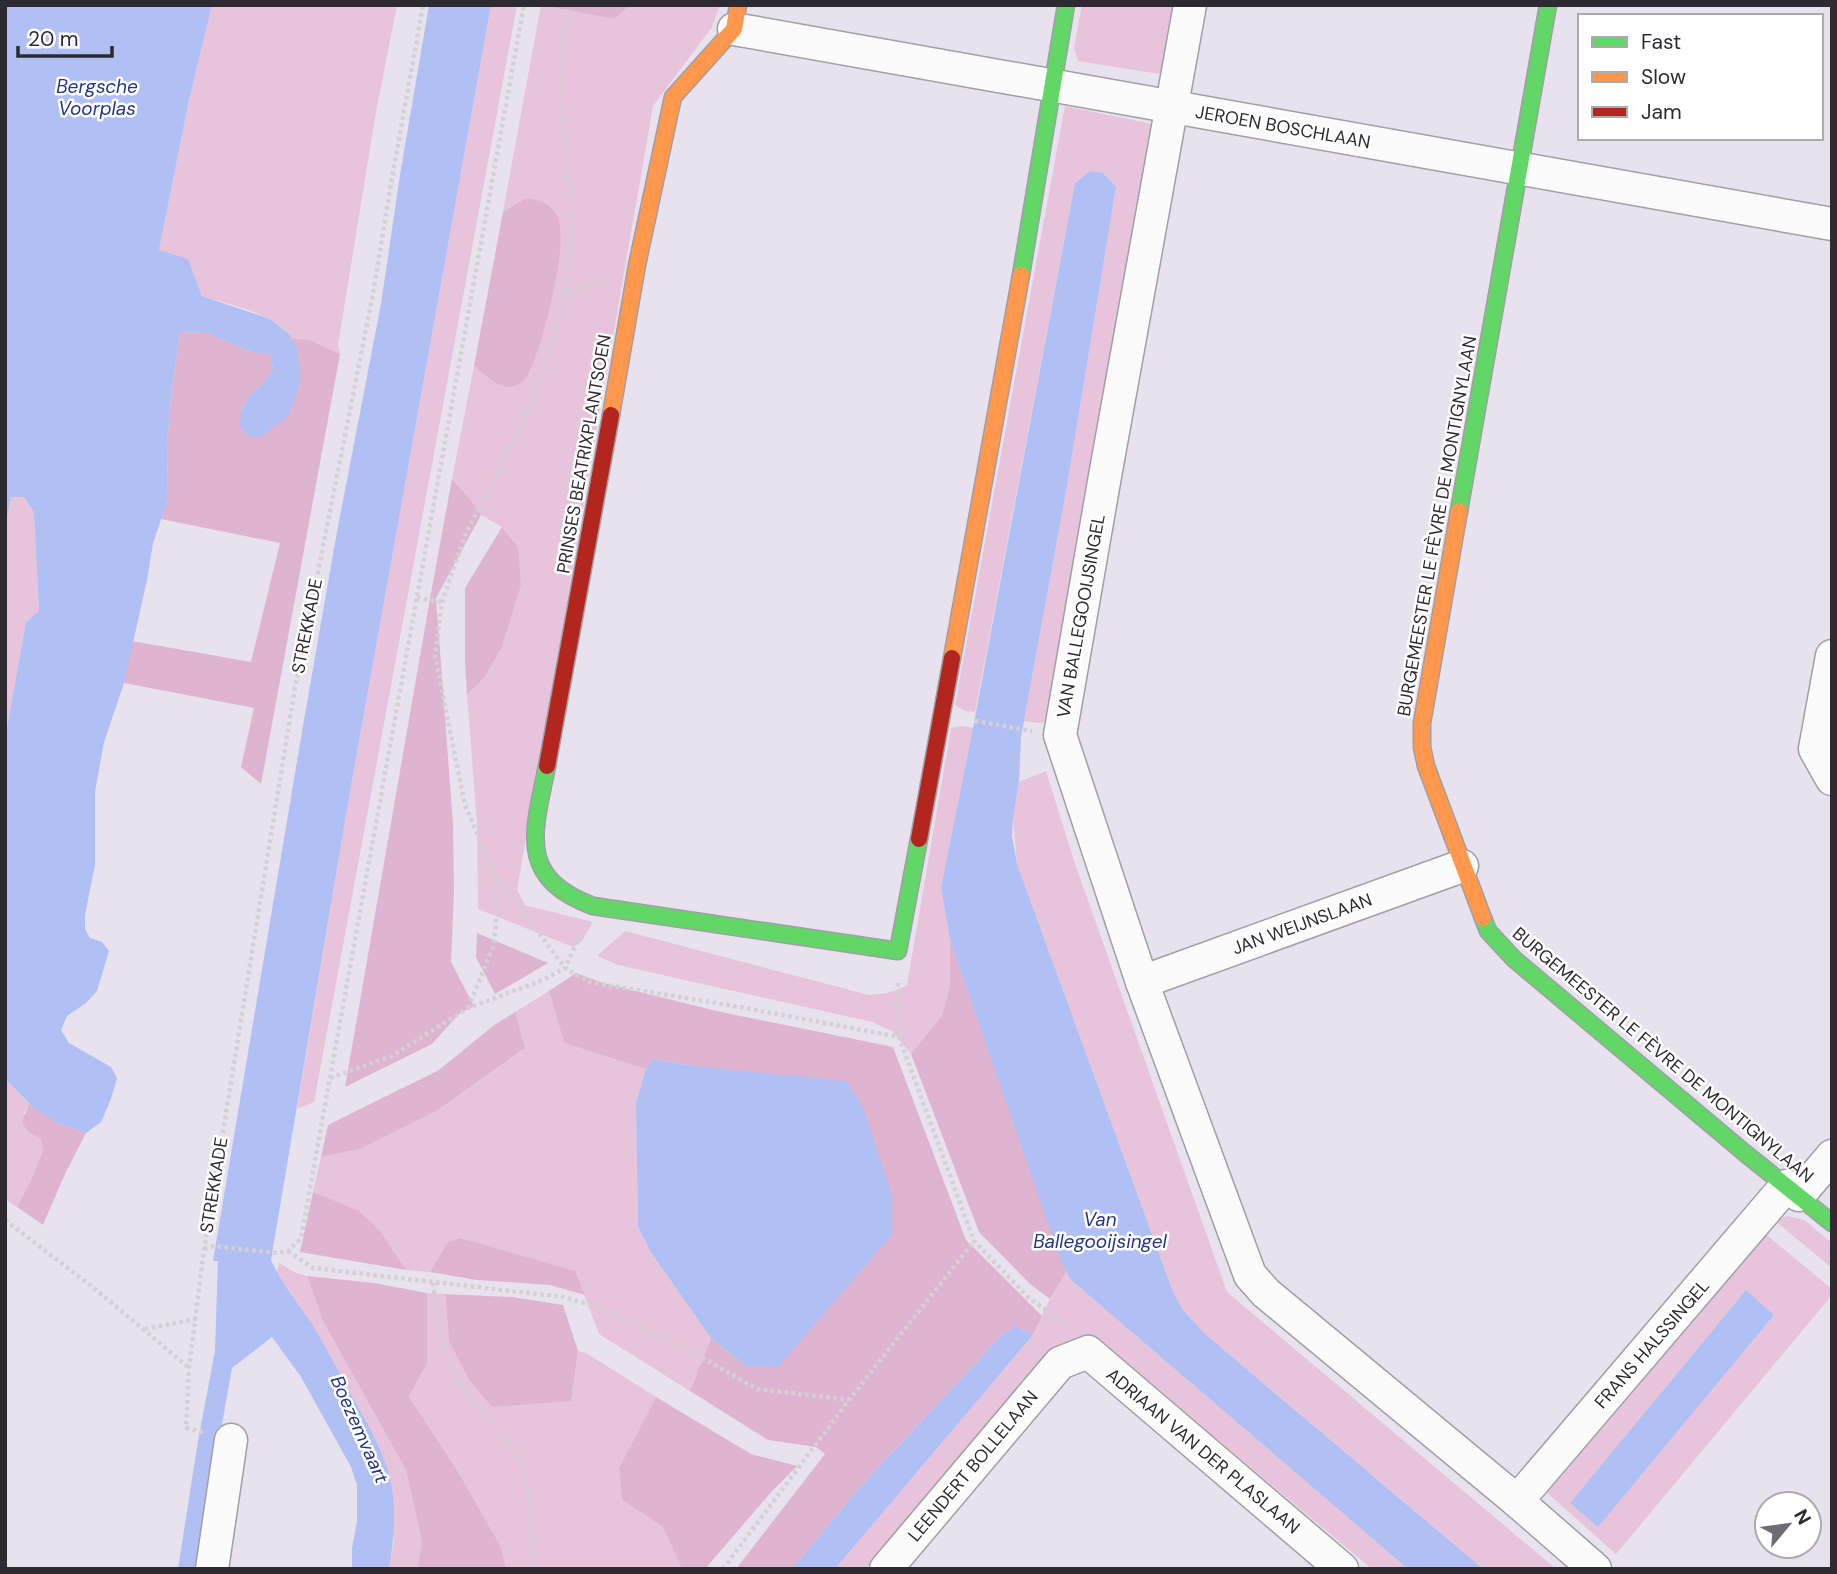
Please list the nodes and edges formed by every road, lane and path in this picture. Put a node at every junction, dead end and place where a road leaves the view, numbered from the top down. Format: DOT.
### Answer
graph roads {
  1 [pos="423,5"];
  2 [pos="524,5"];
  3 [pos="569,5"];
  4 [pos="1066,5"];
  5 [pos="1190,5"];
  6 [pos="1548,5"];
  7 [pos="736,17"];
  8 [pos="1051,86"];
  9 [pos="1172,107"];
  10 [pos="1518,168"];
  11 [pos="1832,224"];
  12 [pos="416,598"];
  13 [pos="442,602"];
  14 [pos="1832,656"];
  15 [pos="964,719"];
  16 [pos="1030,731"];
  17 [pos="1832,779"];
  18 [pos="1462,866"];
  19 [pos="493,872"];
  20 [pos="593,906"];
  21 [pos="898,951"];
  22 [pos="565,968"];
  23 [pos="1142,982"];
  24 [pos="468,1008"];
  25 [pos="899,1037"];
  26 [pos="330,1078"];
  27 [pos="1832,1156"];
  28 [pos="1793,1191"];
  29 [pos="5,1220"];
  30 [pos="1832,1223"];
  31 [pos="974,1241"];
  32 [pos="204,1249"];
  33 [pos="288,1251"];
  34 [pos="433,1283"];
  35 [pos="196,1319"];
  36 [pos="144,1329"];
  37 [pos="1068,1359"];
  38 [pos="189,1368"];
  39 [pos="849,1399"];
  40 [pos="186,1428"];
  41 [pos="231,1440"];
  42 [pos="1517,1501"];
  43 [pos="212,1569"];
  44 [pos="533,1569"];
  45 [pos="723,1569"];
  46 [pos="886,1569"];
  47 [pos="1342,1569"];
  48 [pos="1595,1569"];
  1 -- 32 [label="path, STREKKADE"];
  2 -- 12 [label="path"];
  3 -- 13 [label="path"];
  4 -- 8 [label="street"];
  5 -- 9 [label="street, VAN BALLEGOOIJSINGEL"];
  6 -- 10 [label="street, BURGEMEESTER LE FÈVRE DE MONTIGNYLAAN"];
  7 -- 8 [label="street, JEROEN BOSCHLAAN"];
  7 -- 20 [label="street, PRINSES BEATRIXPLANTSOEN"];
  8 -- 9 [label="street, JEROEN BOSCHLAAN"];
  8 -- 21 [label="street"];
  9 -- 10 [label="street, JEROEN BOSCHLAAN"];
  9 -- 23 [label="street, VAN BALLEGOOIJSINGEL"];
  10 -- 11 [label="street, JEROEN BOSCHLAAN"];
  10 -- 18 [label="street, BURGEMEESTER LE FÈVRE DE MONTIGNYLAAN"];
  12 -- 13 [label="path"];
  12 -- 26 [label="path"];
  13 -- 19 [label="path"];
  14 -- 17 [label="street"];
  15 -- 16 [label="path"];
  18 -- 23 [label="street, JAN WEIJNSLAAN"];
  18 -- 28 [label="street, BURGEMEESTER LE FÈVRE DE MONTIGNYLAAN"];
  19 -- 22 [label="path"];
  19 -- 24 [label="path"];
  20 -- 21 [label="street"];
  20 -- 22 [label="path"];
  21 -- 25 [label="path"];
  22 -- 24 [label="path"];
  22 -- 25 [label="path"];
  23 -- 42 [label="street, VAN BALLEGOOIJSINGEL"];
  24 -- 26 [label="path"];
  25 -- 31 [label="path"];
  26 -- 33 [label="path"];
  27 -- 28 [label="street, FRANS HALSSINGEL"];
  28 -- 30 [label="street, BURGEMEESTER LE FÈVRE DE MONTIGNYLAAN"];
  28 -- 42 [label="street, FRANS HALSSINGEL"];
  29 -- 36 [label="path"];
  31 -- 37 [label="path"];
  31 -- 39 [label="path"];
  32 -- 33 [label="path"];
  32 -- 35 [label="path, STREKKADE"];
  33 -- 34 [label="path"];
  34 -- 39 [label="path"];
  34 -- 44 [label="path"];
  35 -- 36 [label="path"];
  35 -- 38 [label="path, STREKKADE"];
  36 -- 38 [label="path"];
  37 -- 46 [label="street, LEENDERT BOLLELAAN"];
  37 -- 47 [label="street, ADRIAAN VAN DER PLASLAAN"];
  38 -- 40 [label="path, STREKKADE"];
  39 -- 45 [label="path"];
  41 -- 43 [label="street"];
  42 -- 48 [label="street, VAN BALLEGOOIJSINGEL"];
}
